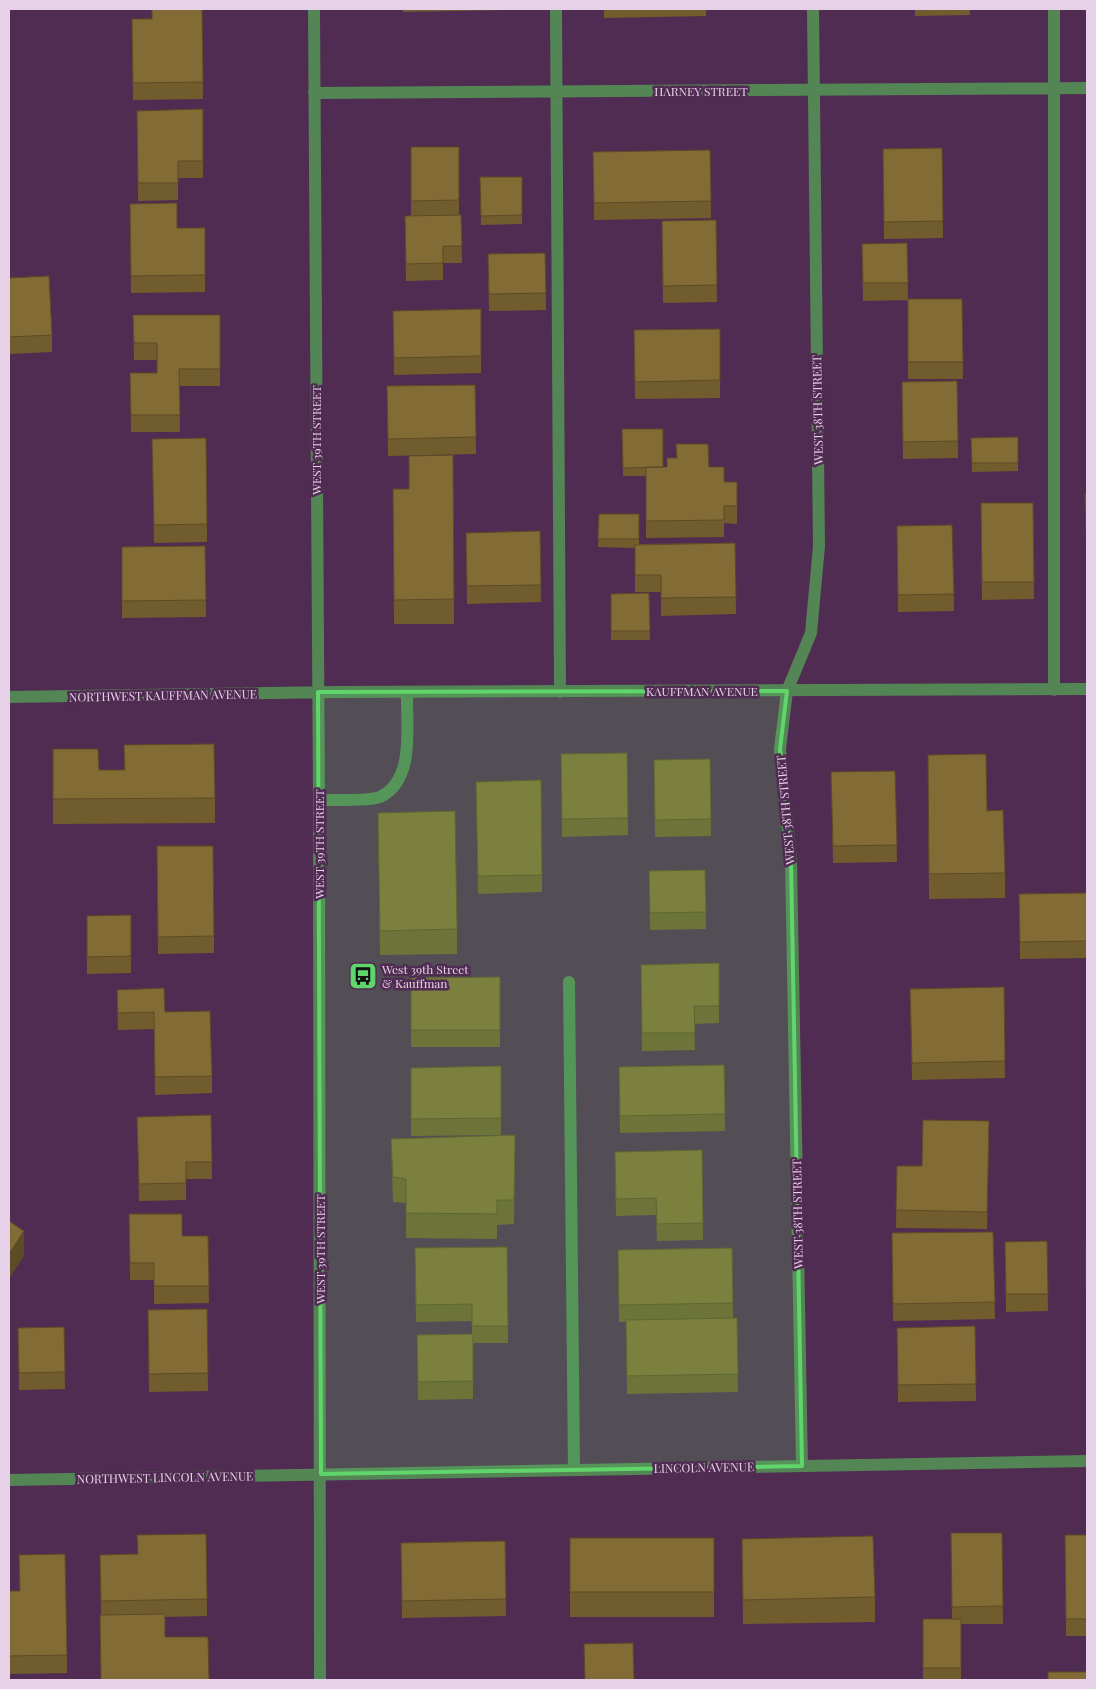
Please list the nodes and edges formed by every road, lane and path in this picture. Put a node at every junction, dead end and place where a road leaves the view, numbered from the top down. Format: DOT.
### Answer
graph roads {
  1 [pos="314,9"];
  2 [pos="556,9"];
  3 [pos="813,9"];
  4 [pos="1054,9"];
  5 [pos="1054,88"];
  6 [pos="1087,88"];
  7 [pos="814,91"];
  8 [pos="556,92"];
  9 [pos="314,93"];
  10 [pos="1087,689"];
  11 [pos="1054,690"];
  12 [pos="787,691"];
  13 [pos="318,692"];
  14 [pos="407,692"];
  15 [pos="560,692"];
  16 [pos="9,697"];
  17 [pos="319,800"];
  18 [pos="569,982"];
  19 [pos="1087,1461"];
  20 [pos="802,1466"];
  21 [pos="574,1469"];
  22 [pos="321,1474"];
  23 [pos="9,1480"];
  24 [pos="320,1680"];
  1 -- 9 [label="street, WEST 39TH STREET"];
  2 -- 8 [label="street"];
  3 -- 7 [label="street, WEST 38TH STREET"];
  4 -- 5 [label="street"];
  5 -- 6 [label="street, HARNEY STREET"];
  5 -- 7 [label="street, HARNEY STREET"];
  5 -- 11 [label="street"];
  7 -- 8 [label="street, HARNEY STREET"];
  7 -- 12 [label="street, WEST 38TH STREET"];
  8 -- 9 [label="street, HARNEY STREET"];
  8 -- 15 [label="street"];
  9 -- 13 [label="street, WEST 39TH STREET"];
  10 -- 11 [label="street, KAUFFMAN AVENUE"];
  11 -- 12 [label="street, KAUFFMAN AVENUE"];
  12 -- 15 [label="street, KAUFFMAN AVENUE"];
  12 -- 20 [label="street, WEST 38TH STREET"];
  13 -- 14 [label="street, KAUFFMAN AVENUE"];
  13 -- 16 [label="street, NORTHWEST KAUFFMAN AVENUE"];
  13 -- 17 [label="street, WEST 39TH STREET"];
  14 -- 15 [label="street, KAUFFMAN AVENUE"];
  14 -- 17 [label="street"];
  17 -- 22 [label="street, WEST 39TH STREET"];
  18 -- 21 [label="street"];
  19 -- 20 [label="street, LINCOLN AVENUE"];
  20 -- 21 [label="street, LINCOLN AVENUE"];
  21 -- 22 [label="street, LINCOLN AVENUE"];
  22 -- 23 [label="street, NORTHWEST LINCOLN AVENUE"];
  22 -- 24 [label="street, WEST 39TH STREET"];
}
